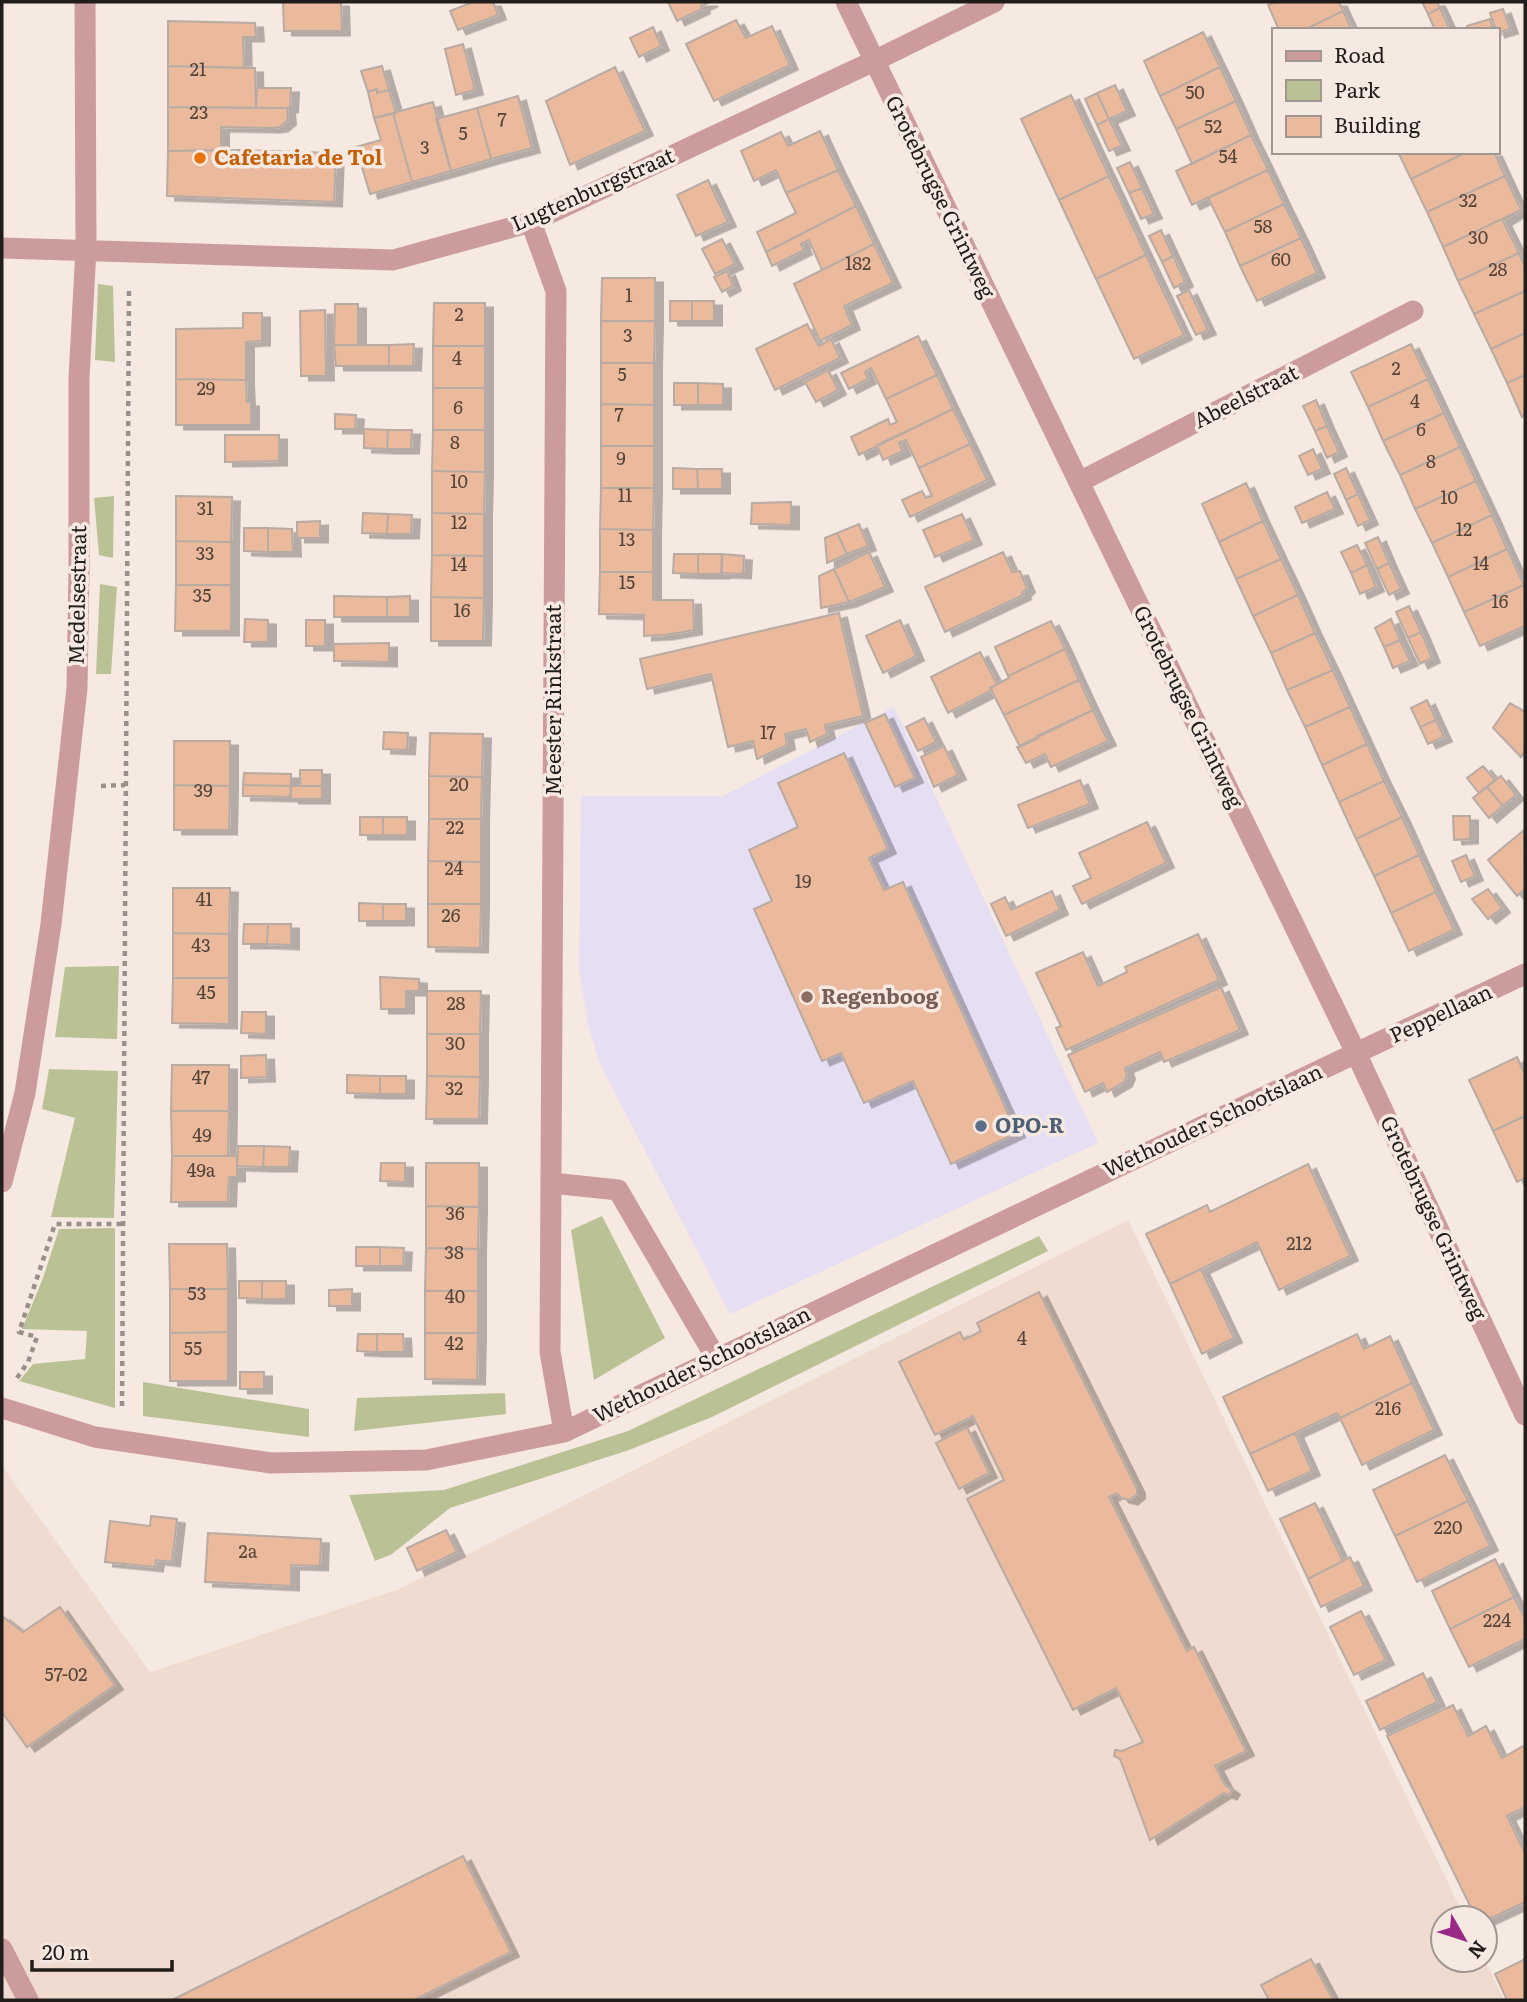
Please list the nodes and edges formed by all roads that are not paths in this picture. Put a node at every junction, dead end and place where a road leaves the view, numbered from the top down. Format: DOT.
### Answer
graph roads {
  1 [pos="85,2"];
  2 [pos="845,2"];
  3 [pos="994,2"];
  4 [pos="874,61"];
  5 [pos="531,222"];
  6 [pos="2,248"];
  7 [pos="86,249"];
  8 [pos="1413,311"];
  9 [pos="1079,482"];
  10 [pos="1525,974"];
  11 [pos="1356,1053"];
  12 [pos="2,1182"];
  13 [pos="552,1183"];
  14 [pos="716,1358"];
  15 [pos="2,1408"];
  16 [pos="1525,1415"];
  17 [pos="564,1432"];
  18 [pos="2,1949"];
  19 [pos="27,2000"];
  1 -- 7 [label="street, Medelsestraat"];
  2 -- 4 [label="street, Grotebrugse Grintweg"];
  3 -- 4 [label="street, Lugtenburgstraat"];
  4 -- 5 [label="street, Lugtenburgstraat"];
  4 -- 9 [label="street, Grotebrugse Grintweg"];
  5 -- 7 [label="street, Lugtenburgstraat"];
  5 -- 13 [label="street, Meester Rinkstraat"];
  6 -- 7 [label="street, Lugtenburgstraat"];
  7 -- 12 [label="street, Medelsestraat"];
  8 -- 9 [label="street, Abeelstraat"];
  9 -- 11 [label="street, Grotebrugse Grintweg"];
  10 -- 11 [label="street, Peppellaan"];
  11 -- 14 [label="street, Wethouder Schootslaan"];
  11 -- 16 [label="street, Grotebrugse Grintweg"];
  13 -- 14 [label="street"];
  13 -- 17 [label="street, Meester Rinkstraat"];
  14 -- 17 [label="street, Wethouder Schootslaan"];
  15 -- 17 [label="street, Wethouder Schootslaan"];
  18 -- 19 [label="street"];
}
